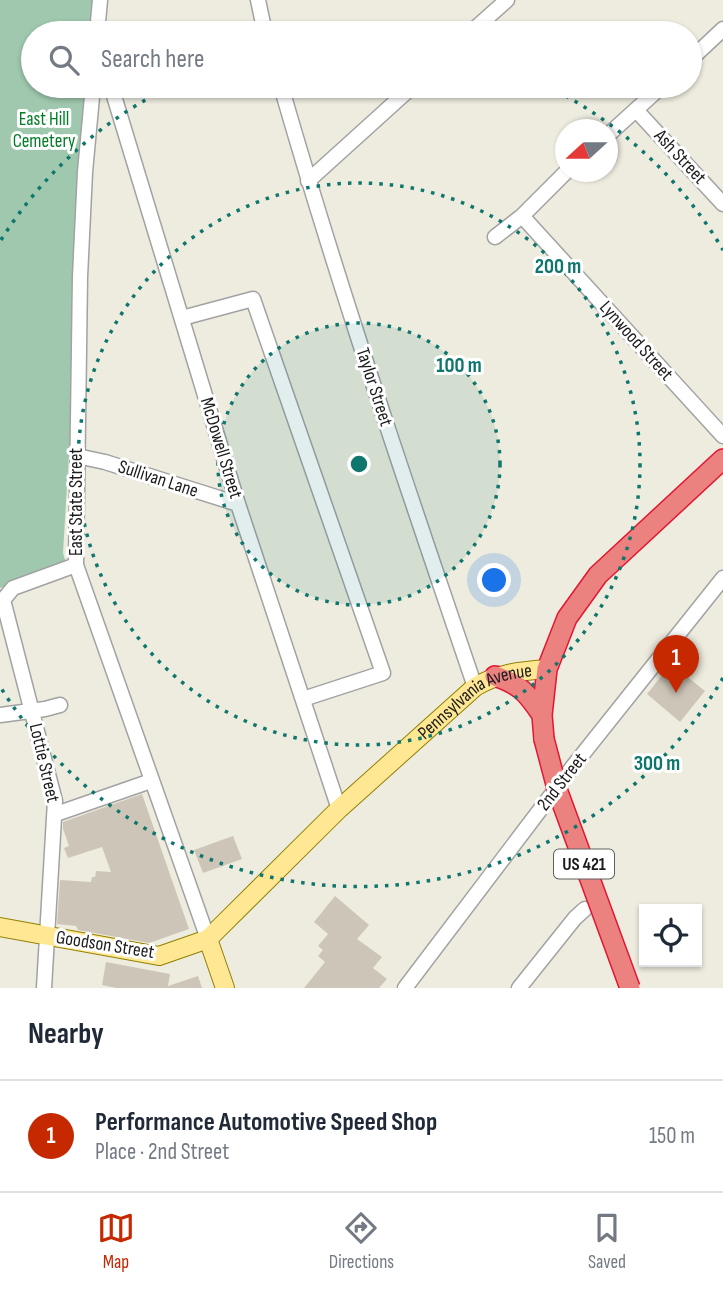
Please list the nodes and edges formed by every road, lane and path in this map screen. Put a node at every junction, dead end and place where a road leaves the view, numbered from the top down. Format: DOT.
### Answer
graph roads {
  1 [pos="100,0"];
  2 [pos="507,0"];
  3 [pos="261,3"];
  4 [pos="98,21"];
  5 [pos="263,21"];
  6 [pos="483,21"];
  7 [pos="723,29"];
  8 [pos="702,49"];
  9 [pos="92,98"];
  10 [pos="115,98"];
  11 [pos="284,98"];
  12 [pos="400,98"];
  13 [pos="649,98"];
  14 [pos="636,110"];
  15 [pos="618,126"];
  16 [pos="308,181"];
  17 [pos="556,182"];
  18 [pos="723,204"];
  19 [pos="522,216"];
  20 [pos="495,237"];
  21 [pos="182,318"];
  22 [pos="723,436"];
  23 [pos="76,456"];
  24 [pos="723,459"];
  25 [pos="238,505"];
  26 [pos="76,565"];
  27 [pos="723,578"];
  28 [pos="547,669"];
  29 [pos="495,676"];
  30 [pos="475,687"];
  31 [pos="303,699"];
  32 [pos="60,705"];
  33 [pos="32,711"];
  34 [pos="0,715"];
  35 [pos="542,715"];
  36 [pos="150,781"];
  37 [pos="339,809"];
  38 [pos="56,814"];
  39 [pos="584,909"];
  40 [pos="0,927"];
  41 [pos="47,935"];
  42 [pos="208,939"];
  43 [pos="414,985"];
  44 [pos="44,988"];
  45 [pos="225,988"];
  46 [pos="519,988"];
  47 [pos="630,988"];
  1 -- 4 [label="street"];
  2 -- 6 [label="street"];
  3 -- 5 [label="street"];
  7 -- 8 [label="street"];
  9 -- 23 [label="street, East State Street"];
  10 -- 21 [label="street, McDowell Street"];
  11 -- 16 [label="street, Taylor Street"];
  12 -- 16 [label="street"];
  13 -- 14 [label="street"];
  14 -- 15 [label="street"];
  14 -- 18 [label="street, Ash Street"];
  16 -- 30 [label="street, Taylor Street"];
  17 -- 19 [label="street"];
  19 -- 20 [label="street"];
  19 -- 22 [label="street, Lynwood Street"];
  21 -- 25 [label="street, McDowell Street"];
  21 -- 31 [label="street"];
  23 -- 25 [label="street, Sullivan Lane"];
  23 -- 26 [label="street, East State Street"];
  24 -- 28 [label="highway, Pennsylvania Avenue / US 421"];
  25 -- 31 [label="street, McDowell Street"];
  26 -- 33 [label="street, Lottie Street"];
  26 -- 36 [label="street, East State Street"];
  27 -- 43 [label="street, 2nd Street"];
  28 -- 29 [label="main road, Pennsylvania Avenue"];
  28 -- 35 [label="highway, US 421"];
  29 -- 30 [label="main road, Pennsylvania Avenue"];
  29 -- 35 [label="highway"];
  30 -- 37 [label="main road, Pennsylvania Avenue"];
  31 -- 37 [label="street, McDowell Street"];
  32 -- 33 [label="street"];
  33 -- 34 [label="street, Lottie Street"];
  33 -- 38 [label="street, Lottie Street"];
  35 -- 47 [label="highway, US 421, bridge"];
  36 -- 38 [label="street"];
  36 -- 42 [label="street, East State Street"];
  37 -- 42 [label="main road, Pennsylvania Avenue"];
  38 -- 41 [label="street, Lottie Street"];
  39 -- 46 [label="street"];
  40 -- 41 [label="main road, Goodson Street"];
  41 -- 42 [label="main road, Goodson Street"];
  41 -- 44 [label="street, Lottie Street"];
  42 -- 45 [label="main road"];
}
